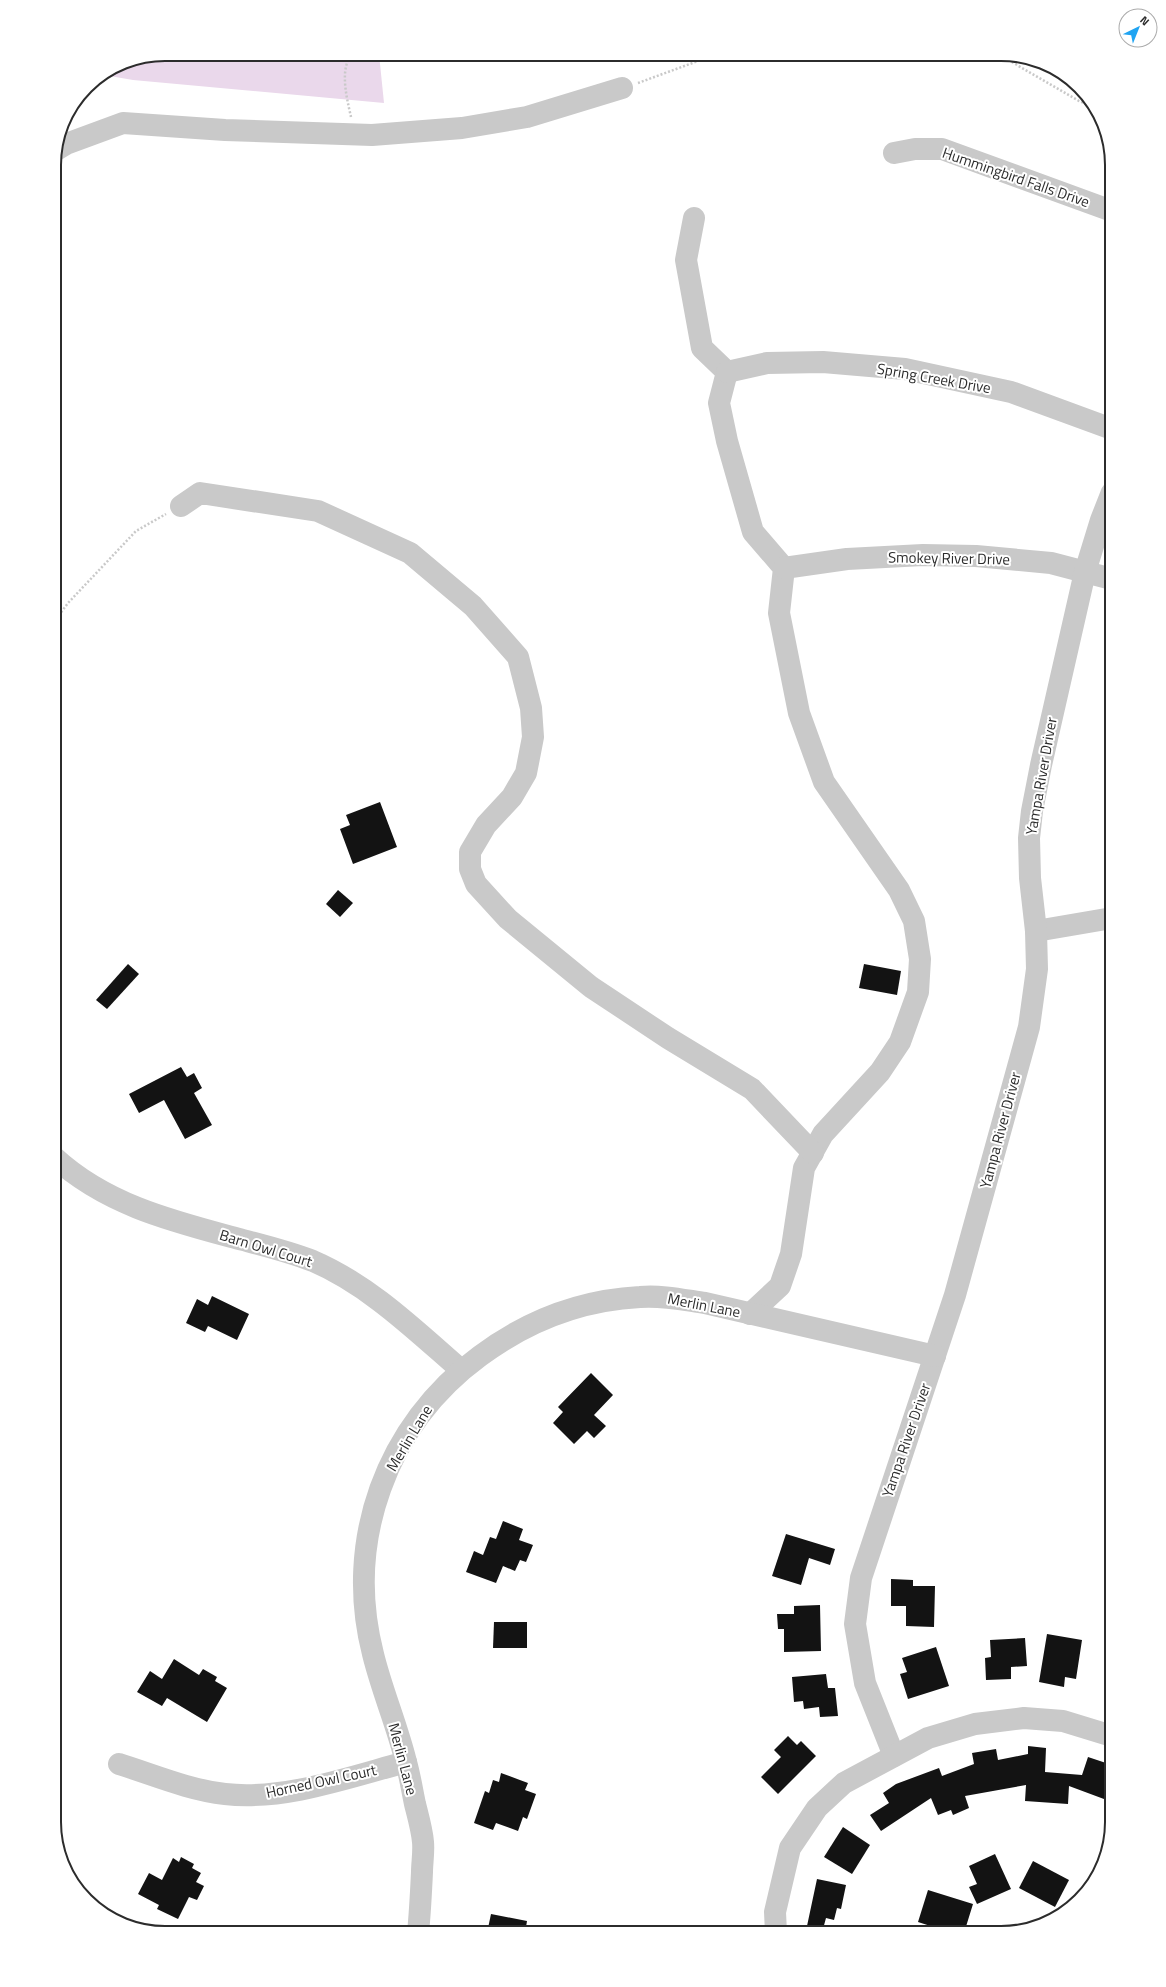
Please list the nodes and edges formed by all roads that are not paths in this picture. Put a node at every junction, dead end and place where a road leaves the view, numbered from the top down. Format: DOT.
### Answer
graph roads {
  1 [pos="622,88"];
  2 [pos="63,146"];
  3 [pos="894,153"];
  4 [pos="1105,208"];
  5 [pos="694,218"];
  6 [pos="727,372"];
  7 [pos="1105,426"];
  8 [pos="181,506"];
  9 [pos="1105,510"];
  10 [pos="784,568"];
  11 [pos="1085,572"];
  12 [pos="1105,577"];
  13 [pos="1105,919"];
  14 [pos="1036,931"];
  15 [pos="813,1153"];
  16 [pos="61,1163"];
  17 [pos="750,1314"];
  18 [pos="935,1356"];
  19 [pos="461,1370"];
  20 [pos="1105,1734"];
  21 [pos="894,1756"];
  22 [pos="406,1762"];
  23 [pos="120,1764"];
  24 [pos="418,1926"];
  25 [pos="776,1926"];
  1 -- 2 [label="street"];
  3 -- 4 [label="street, Hummingbird Falls Drive"];
  5 -- 6 [label="street"];
  6 -- 7 [label="street, Spring Creek Drive"];
  6 -- 10 [label="street"];
  8 -- 15 [label="street"];
  9 -- 11 [label="street, Yampa River Driver"];
  10 -- 11 [label="street, Smokey River Drive"];
  10 -- 15 [label="street"];
  11 -- 12 [label="street, Smokey River Drive"];
  11 -- 14 [label="street, Yampa River Driver"];
  13 -- 14 [label="street"];
  14 -- 18 [label="street, Yampa River Driver"];
  15 -- 17 [label="street"];
  16 -- 19 [label="street, Barn Owl Court"];
  17 -- 18 [label="street, Merlin Lane"];
  17 -- 19 [label="street, Merlin Lane"];
  18 -- 21 [label="street, Yampa River Driver"];
  19 -- 22 [label="street, Merlin Lane"];
  20 -- 21 [label="street"];
  21 -- 25 [label="street"];
  22 -- 23 [label="street, Horned Owl Court"];
  22 -- 24 [label="street, Merlin Lane"];
}
